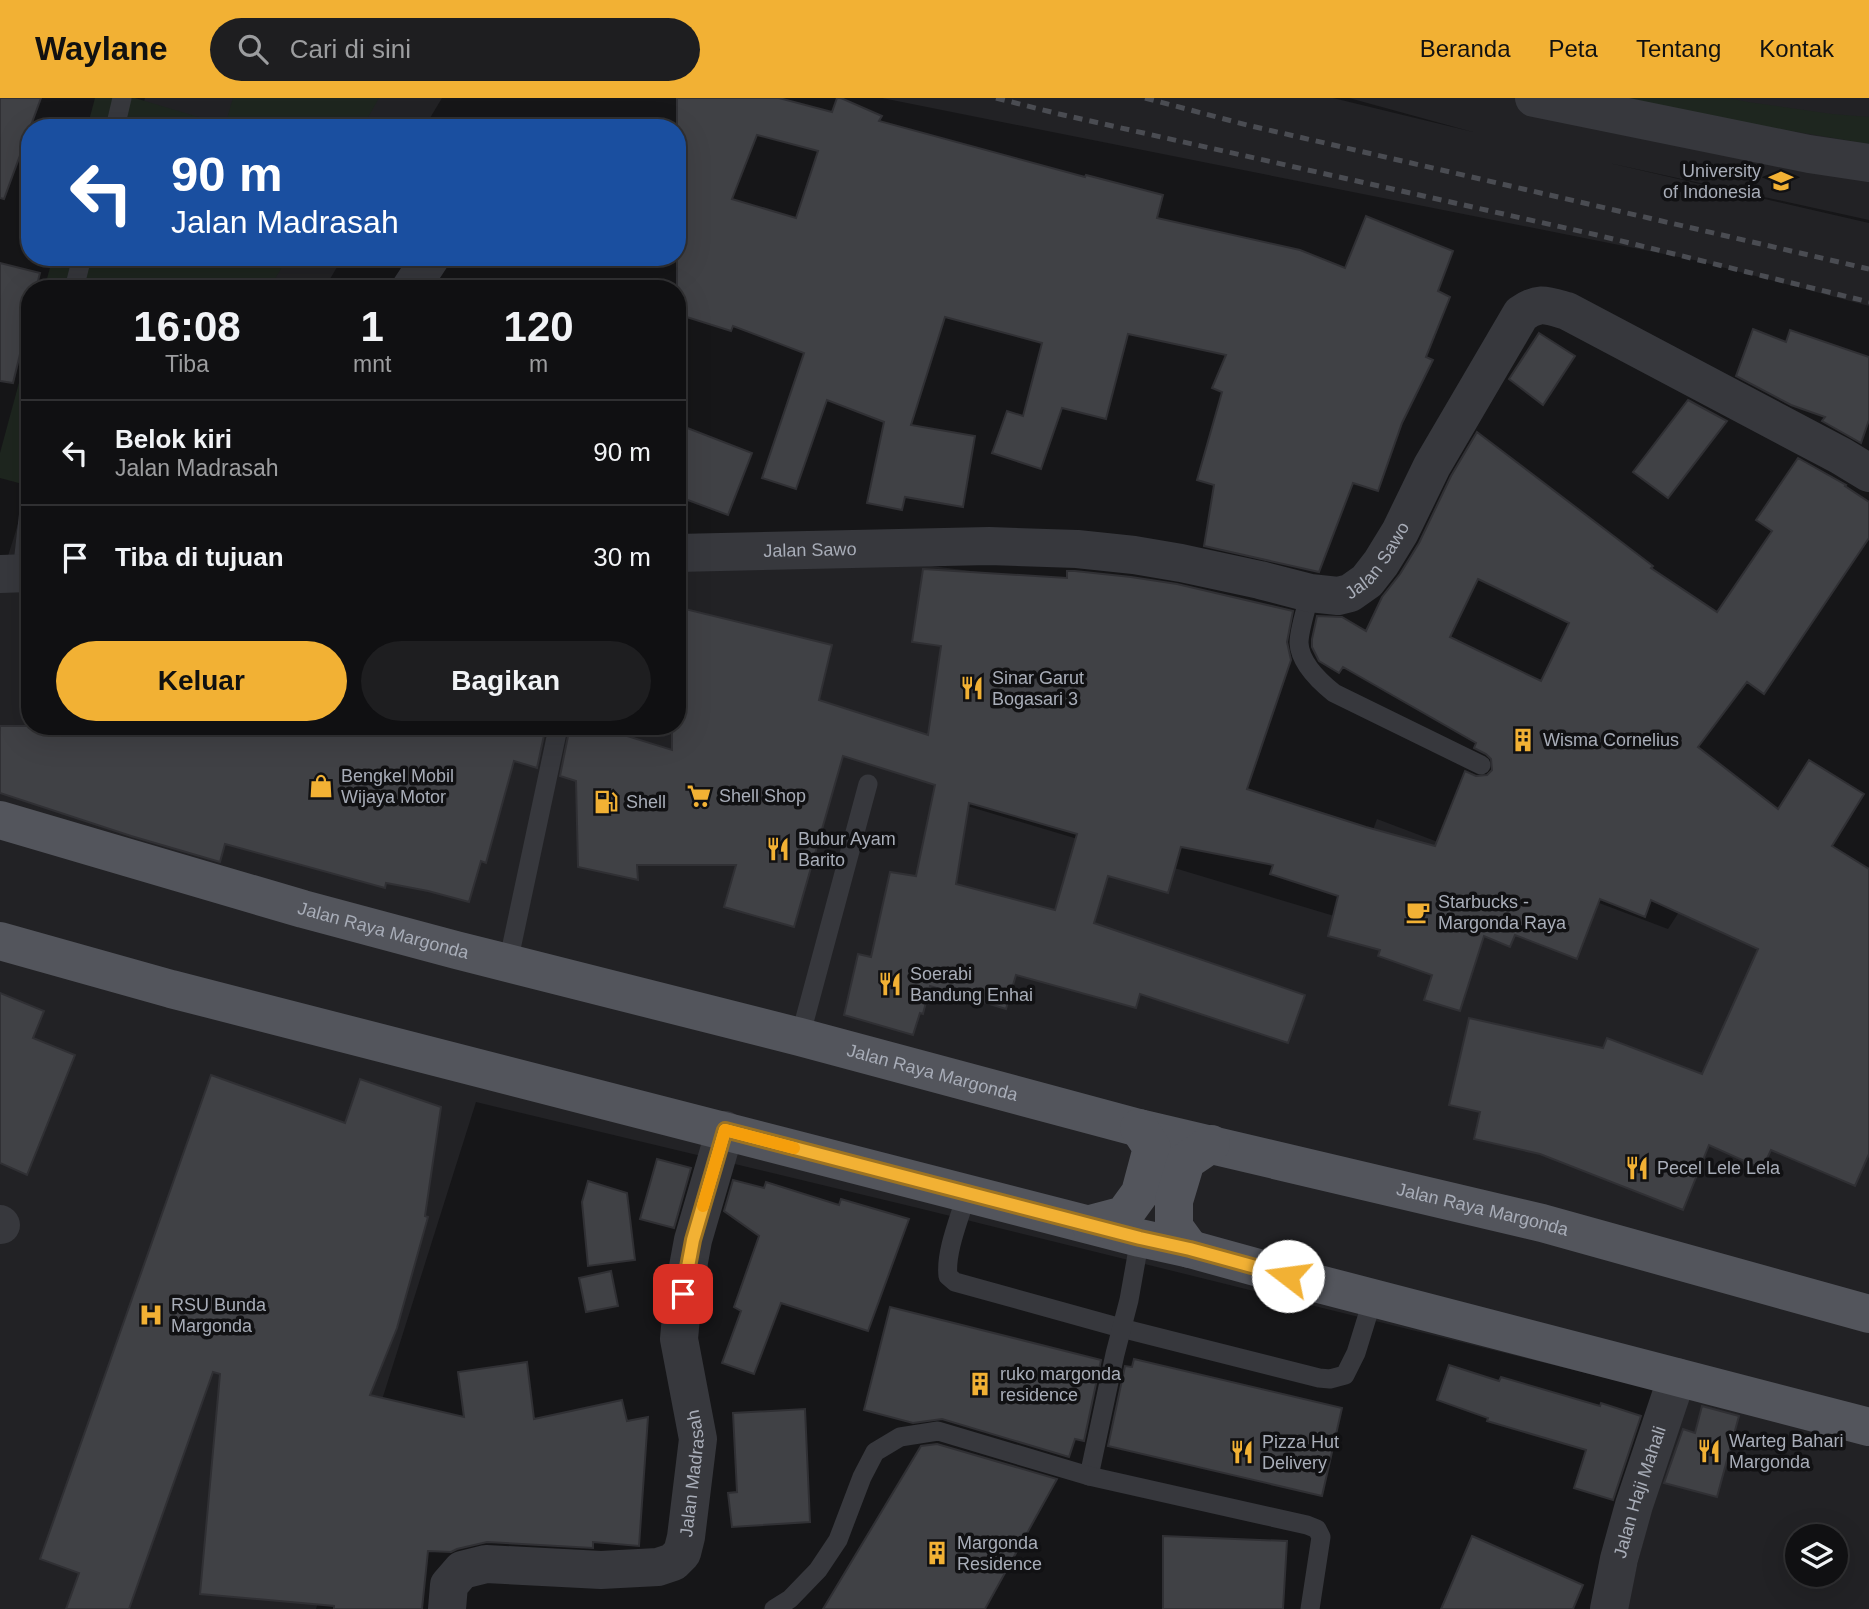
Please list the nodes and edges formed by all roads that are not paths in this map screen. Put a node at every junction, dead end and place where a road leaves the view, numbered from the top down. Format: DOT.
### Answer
graph roads {
  1 [pos="122,98"];
  2 [pos="1534,98"];
  3 [pos="117,119"];
  4 [pos="1869,163"];
  5 [pos="1869,473"];
  6 [pos="21,551"];
  7 [pos="686,553"];
  8 [pos="17,573"];
  9 [pos="1310,593"];
  10 [pos="557,735"];
  11 [pos="1481,765"];
  12 [pos="868,784"];
  13 [pos="0,820"];
  14 [pos="0,941"];
  15 [pos="508,963"];
  16 [pos="800,1037"];
  17 [pos="1139,1128"];
  18 [pos="725,1130"];
  19 [pos="1211,1144"];
  20 [pos="967,1193"];
  21 [pos="1090,1224"];
  22 [pos="1140,1238"];
  23 [pos="1190,1249"];
  24 [pos="1373,1298"];
  25 [pos="1869,1314"];
  26 [pos="1121,1328"];
  27 [pos="1677,1377"];
  28 [pos="1869,1427"];
  29 [pos="1089,1476"];
  30 [pos="447,1609"];
  31 [pos="774,1609"];
  32 [pos="1310,1609"];
  33 [pos="1609,1609"];
  1 -- 3 [label="lane"];
  2 -- 4 [label="street"];
  5 -- 9 [label="street, Jalan Sawo"];
  6 -- 8 [label="lane"];
  7 -- 9 [label="street, Jalan Sawo"];
  9 -- 11 [label="lane"];
  10 -- 15 [label="lane"];
  12 -- 16 [label="lane"];
  13 -- 15 [label="main road, Jalan Raya Margonda"];
  14 -- 18 [label="main road"];
  15 -- 16 [label="main road, Jalan Raya Margonda"];
  16 -- 17 [label="main road, Jalan Raya Margonda"];
  17 -- 19 [label="main road, Jalan Raya Margonda"];
  17 -- 21 [label="main road"];
  18 -- 20 [label="main road"];
  18 -- 30 [label="street, Jalan Madrasah"];
  19 -- 23 [label="main road"];
  19 -- 25 [label="main road, Jalan Raya Margonda"];
  20 -- 21 [label="main road"];
  20 -- 26 [label="lane"];
  21 -- 22 [label="main road"];
  22 -- 23 [label="main road"];
  22 -- 26 [label="lane"];
  23 -- 24 [label="main road"];
  24 -- 26 [label="lane"];
  24 -- 27 [label="main road"];
  26 -- 29 [label="lane"];
  27 -- 28 [label="main road"];
  27 -- 33 [label="street, Jalan Haji Mahali"];
  29 -- 31 [label="lane"];
  29 -- 32 [label="lane"];
}
